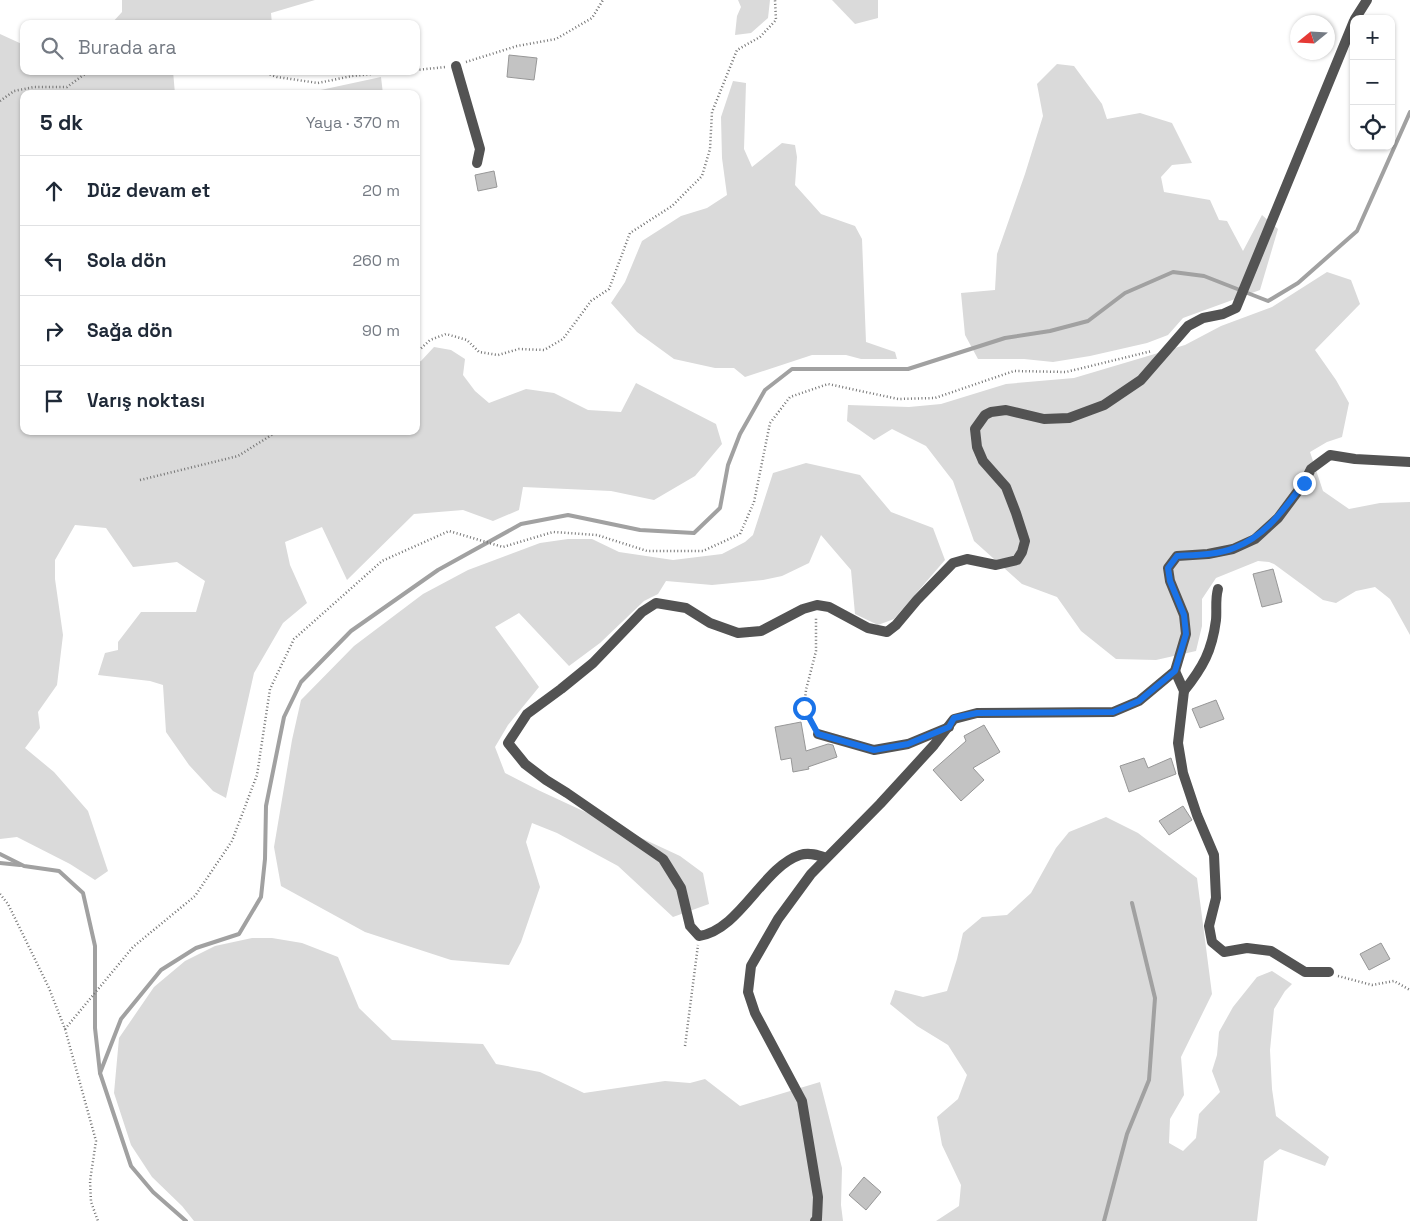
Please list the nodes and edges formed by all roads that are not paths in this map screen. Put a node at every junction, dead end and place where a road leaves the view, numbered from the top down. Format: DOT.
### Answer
graph roads {
  1 [pos="1367,0"];
  2 [pos="1358,15"];
  3 [pos="1350,32"];
  4 [pos="456,66"];
  5 [pos="477,163"];
  6 [pos="1410,462"];
  7 [pos="1218,589"];
  8 [pos="1175,671"];
  9 [pos="1184,691"];
  10 [pos="949,727"];
  11 [pos="818,734"];
  12 [pos="826,858"];
  13 [pos="1328,972"];
  14 [pos="815,1221"];
  1 -- 2 [label="street"];
  3 -- 12 [label="street"];
  4 -- 5 [label="street"];
  6 -- 8 [label="street"];
  7 -- 9 [label="street"];
  8 -- 9 [label="street"];
  8 -- 10 [label="street"];
  9 -- 13 [label="street"];
  10 -- 11 [label="street"];
  10 -- 12 [label="street"];
  12 -- 14 [label="street"];
}
